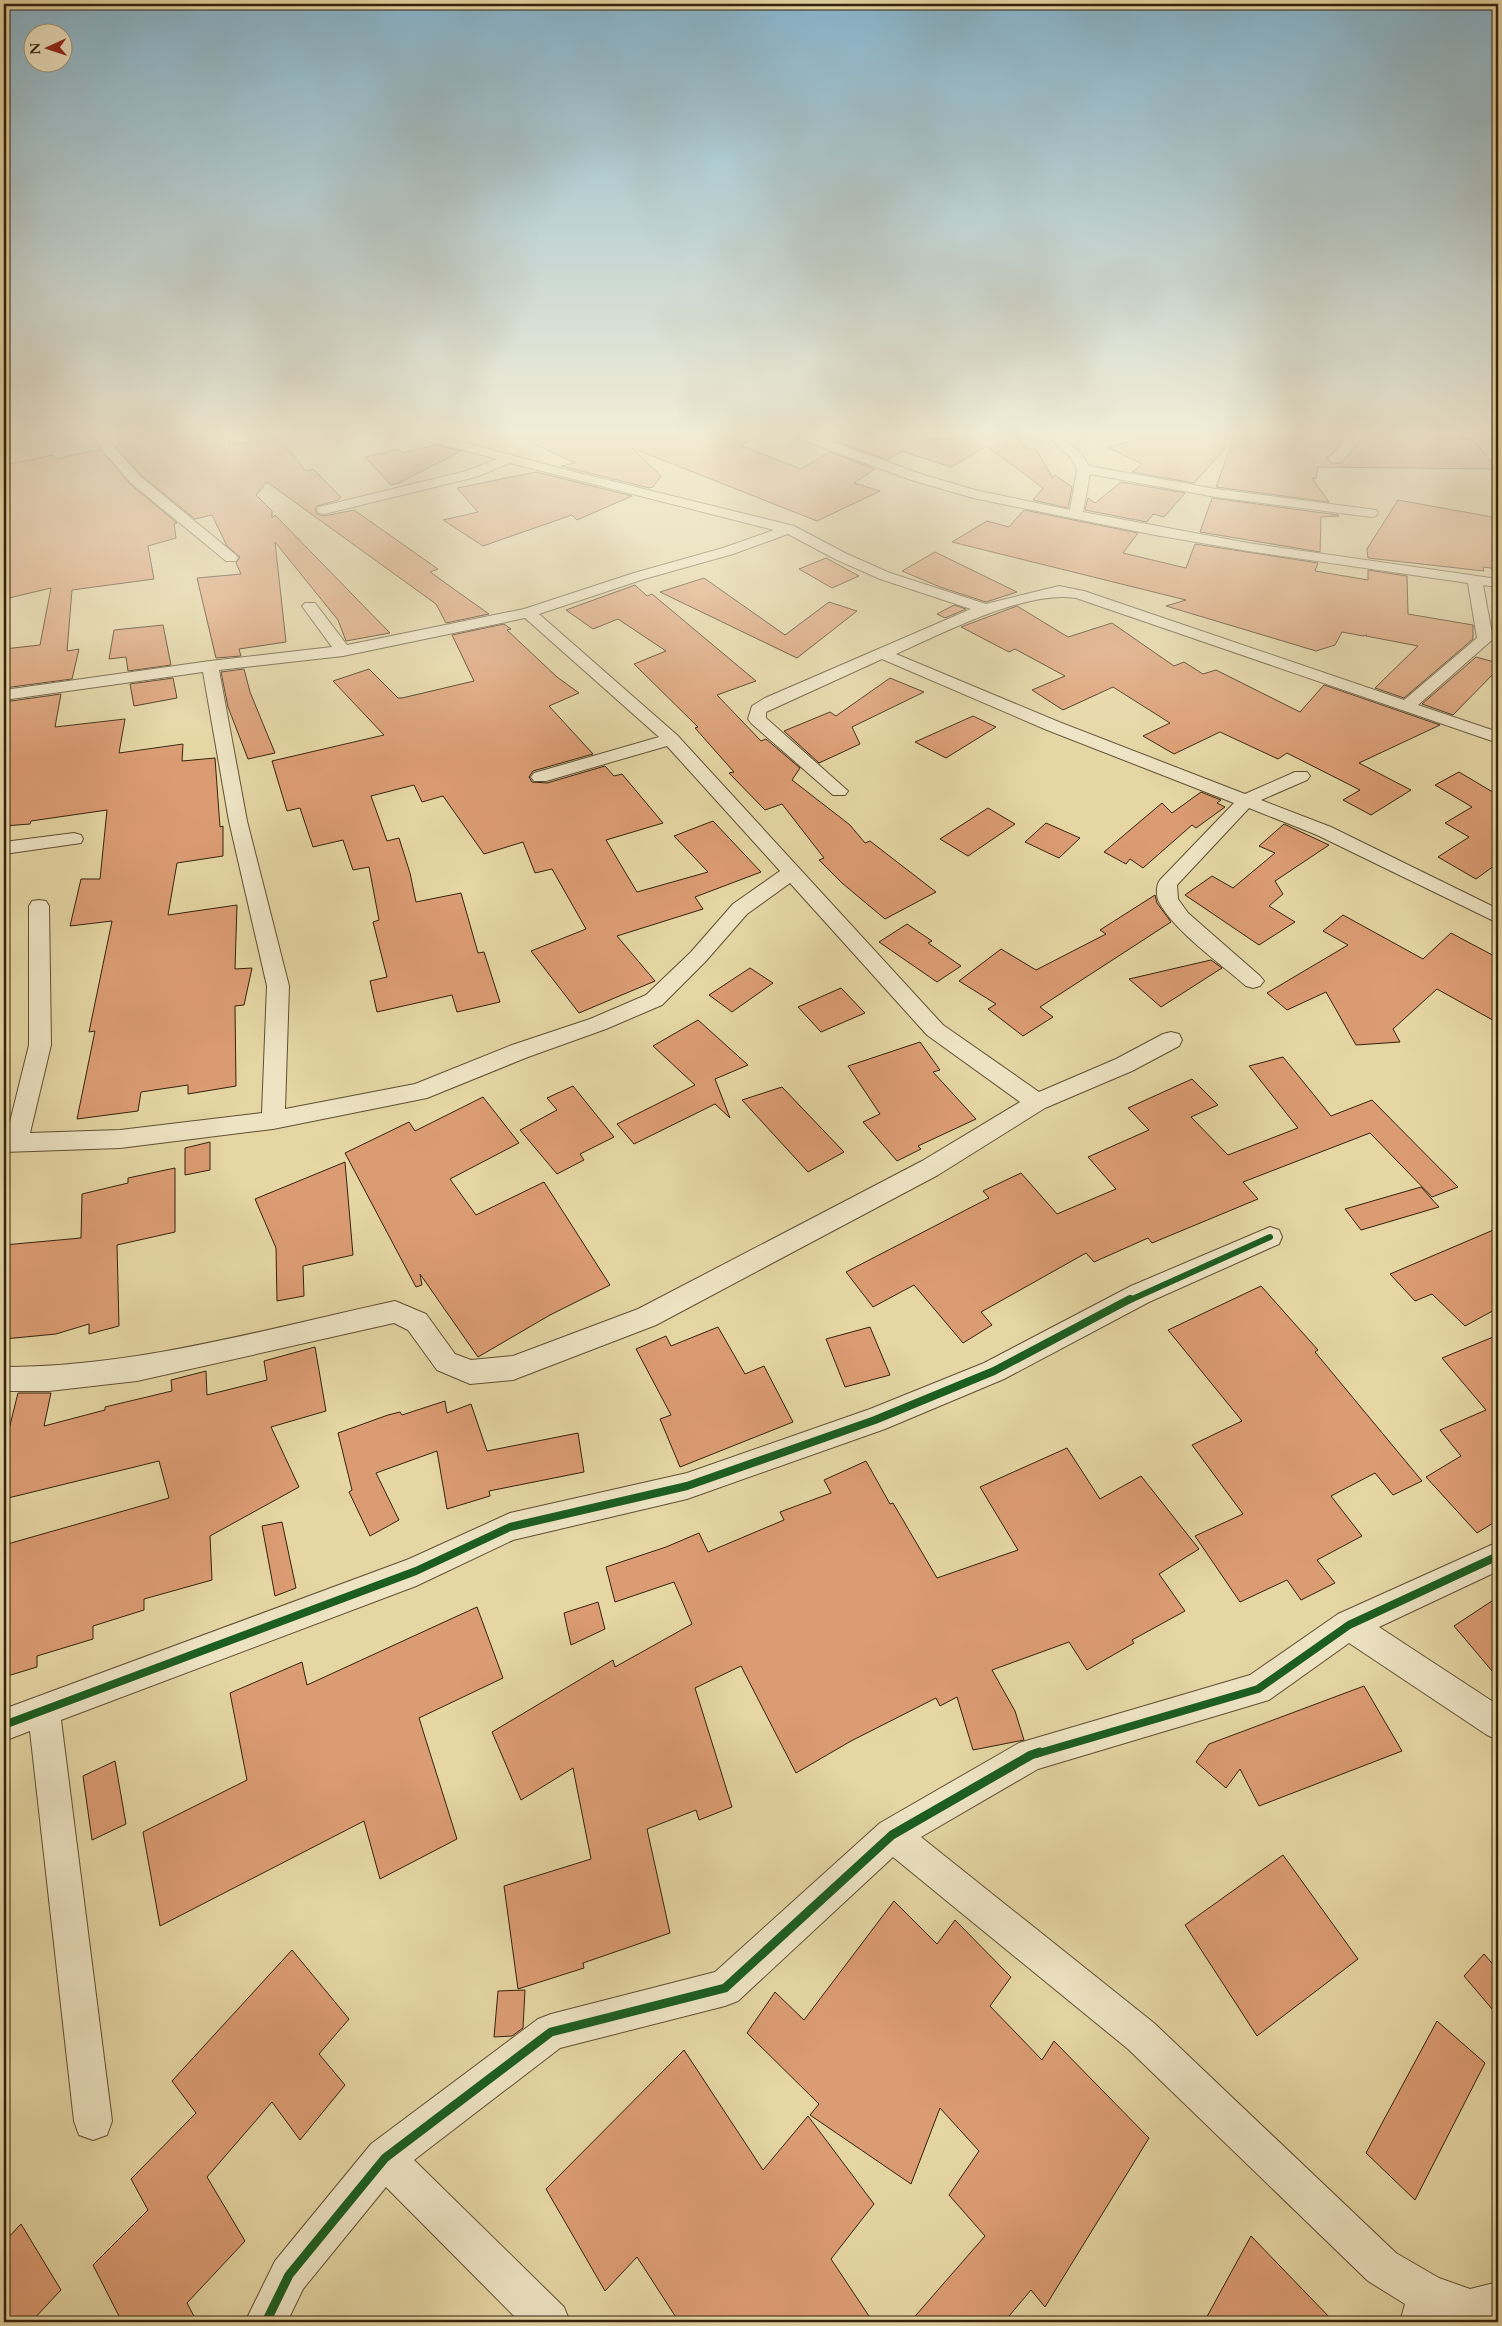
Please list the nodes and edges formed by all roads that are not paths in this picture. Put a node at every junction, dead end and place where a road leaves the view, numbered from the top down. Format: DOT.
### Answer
graph roads {
  1 [pos="213,544"];
  2 [pos="750,544"];
  3 [pos="816,544"];
  4 [pos="1229,544"];
  5 [pos="231,558"];
  6 [pos="1475,580"];
  7 [pos="1498,583"];
  8 [pos="310,606"];
  9 [pos="985,609"];
  10 [pos="528,613"];
  11 [pos="343,651"];
  12 [pos="881,653"];
  13 [pos="210,666"];
  14 [pos="4,695"];
  15 [pos="1407,706"];
  16 [pos="671,738"];
  17 [pos="1498,738"];
  18 [pos="1301,776"];
  19 [pos="540,777"];
  20 [pos="839,791"];
  21 [pos="1247,800"];
  22 [pos="74,839"];
  23 [pos="4,848"];
  24 [pos="792,872"];
  25 [pos="39,906"];
  26 [pos="1498,917"];
  27 [pos="1253,981"];
  28 [pos="1171,1040"];
  29 [pos="1037,1102"];
  30 [pos="273,1120"];
  31 [pos="10,1143"];
  32 [pos="1270,1237"];
  33 [pos="4,1379"];
  34 [pos="1498,1556"];
  35 [pos="1349,1625"];
  36 [pos="44,1710"];
  37 [pos="1498,1724"];
  38 [pos="4,1725"];
  39 [pos="892,1835"];
  40 [pos="93,2121"];
  41 [pos="384,2158"];
  42 [pos="1498,2302"];
  43 [pos="1424,2309"];
  44 [pos="266,2322"];
  45 [pos="549,2322"];
  1 -- 5 [label="street"];
  2 -- 10 [label="street"];
  3 -- 9 [label="street"];
  4 -- 6 [label="street"];
  6 -- 7 [label="street"];
  6 -- 15 [label="street"];
  8 -- 11 [label="street"];
  9 -- 12 [label="street"];
  9 -- 15 [label="street"];
  10 -- 11 [label="street"];
  10 -- 16 [label="street"];
  11 -- 13 [label="street"];
  12 -- 20 [label="street"];
  12 -- 21 [label="street"];
  13 -- 14 [label="street"];
  13 -- 30 [label="street"];
  15 -- 17 [label="street"];
  16 -- 19 [label="street"];
  16 -- 24 [label="street"];
  18 -- 21 [label="street"];
  21 -- 26 [label="street"];
  21 -- 27 [label="street"];
  22 -- 23 [label="street"];
  24 -- 29 [label="street"];
  24 -- 30 [label="street"];
  25 -- 31 [label="street"];
  28 -- 29 [label="street"];
  29 -- 33 [label="street"];
  30 -- 31 [label="street"];
  32 -- 36 [label="street"];
  34 -- 35 [label="street"];
  35 -- 37 [label="street"];
  35 -- 39 [label="street"];
  36 -- 38 [label="street"];
  36 -- 40 [label="street"];
  39 -- 41 [label="street"];
  39 -- 43 [label="street"];
  41 -- 44 [label="street"];
  41 -- 45 [label="street"];
  42 -- 43 [label="street"];
}
